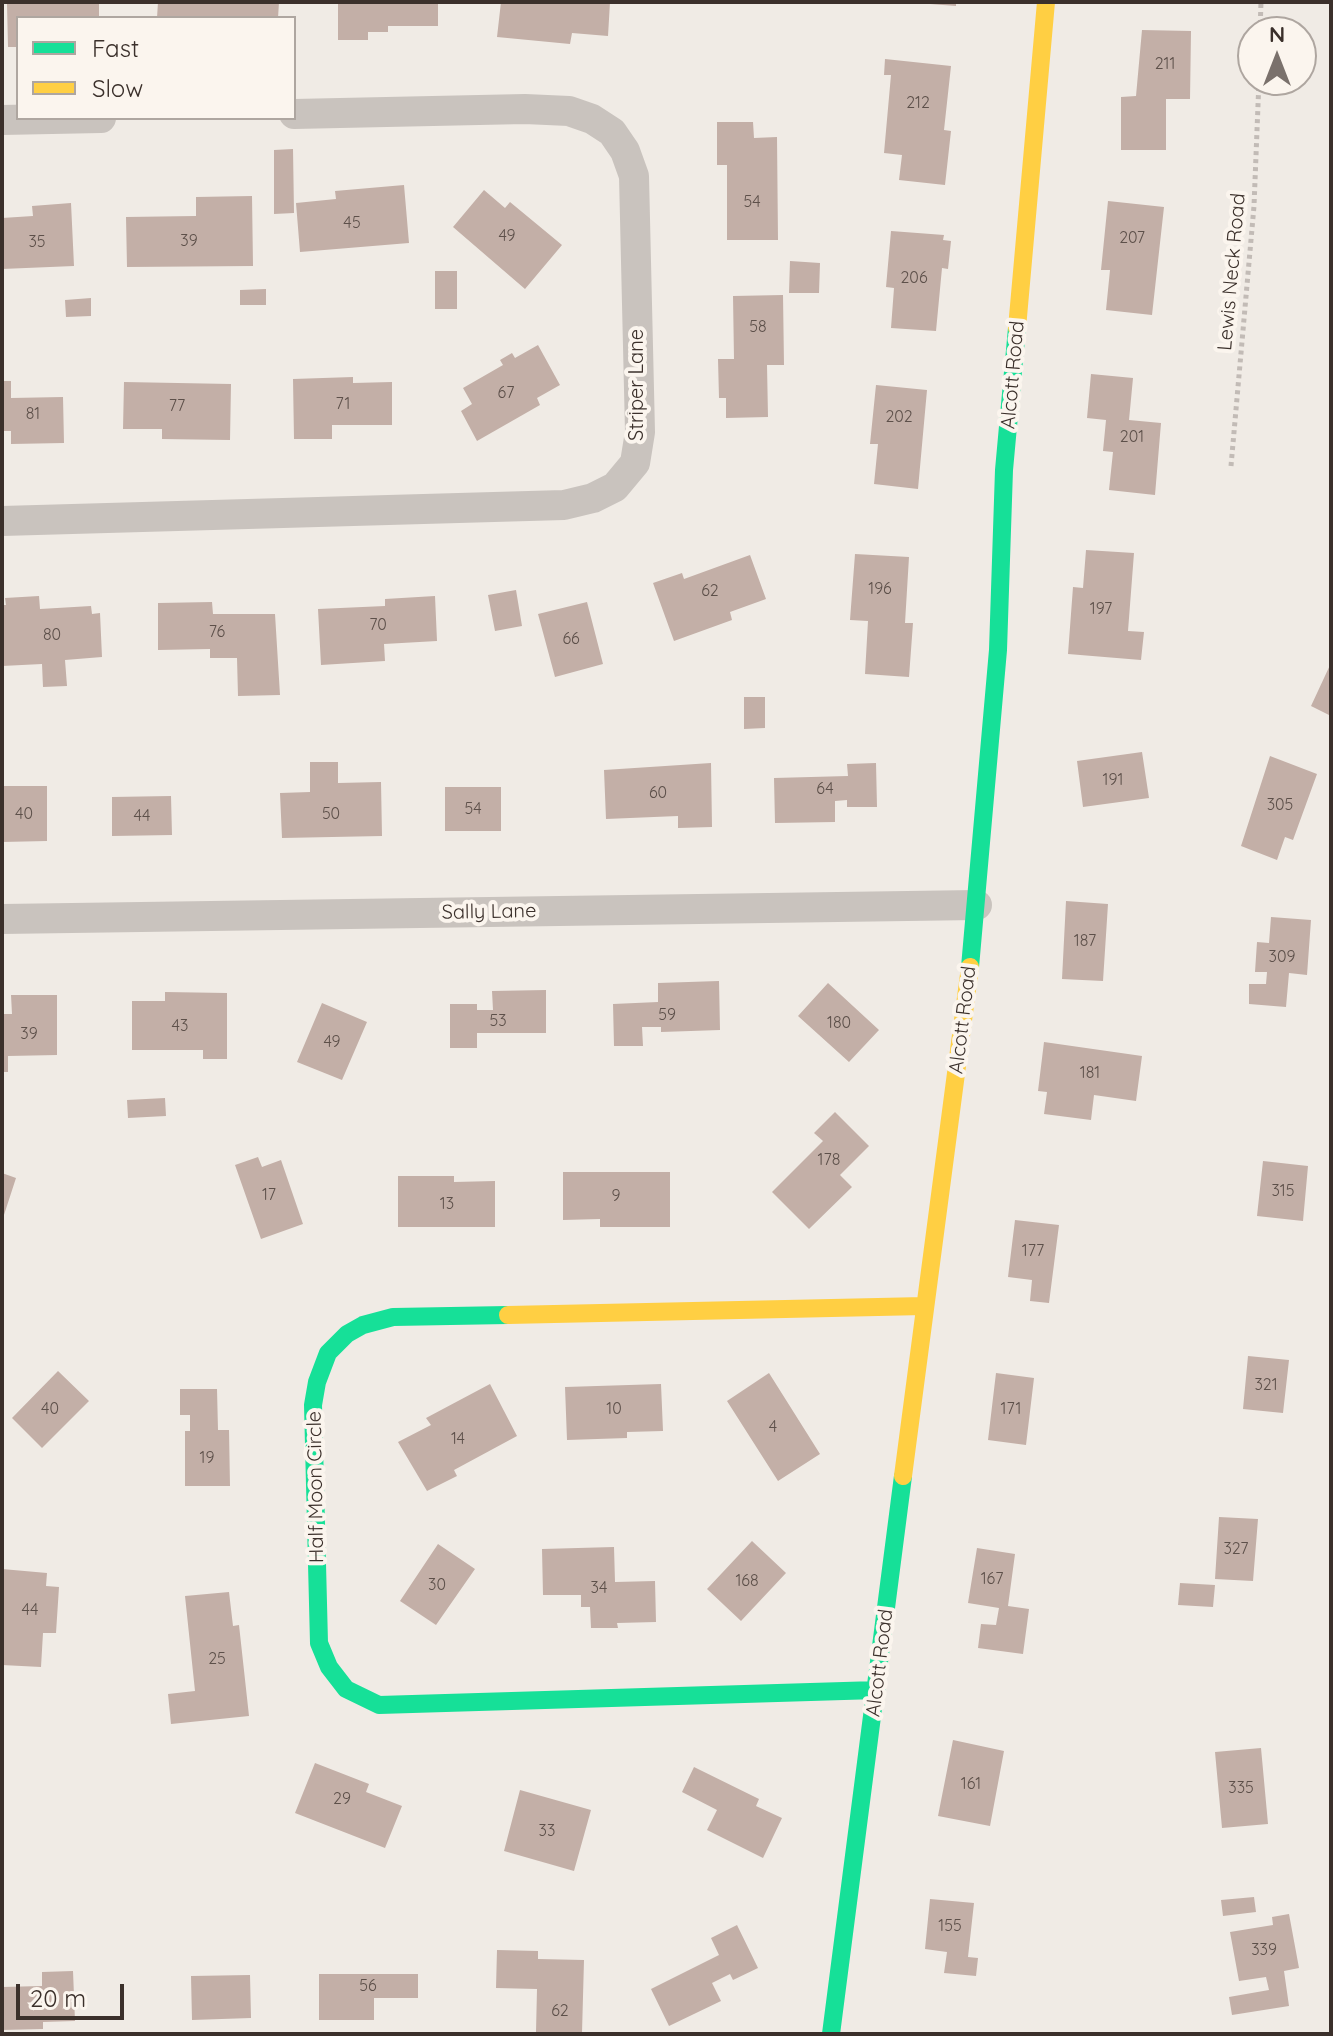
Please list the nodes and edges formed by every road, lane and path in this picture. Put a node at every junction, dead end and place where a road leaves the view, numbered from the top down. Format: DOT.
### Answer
graph roads {
  1 [pos="1046,2"];
  2 [pos="1258,96"];
  3 [pos="296,114"];
  4 [pos="1231,466"];
  5 [pos="2,521"];
  6 [pos="977,905"];
  7 [pos="2,919"];
  8 [pos="924,1306"];
  9 [pos="877,1690"];
  10 [pos="831,2034"];
  1 -- 6 [label="street, Alcott Road"];
  2 -- 4 [label="path, Lewis Neck Road"];
  3 -- 5 [label="street, Striper Lane"];
  6 -- 7 [label="street, Sally Lane"];
  6 -- 8 [label="street, Alcott Road"];
  8 -- 9 [label="street, Alcott Road"];
  8 -- 9 [label="street, Half Moon Circle"];
  9 -- 10 [label="street, Alcott Road"];
}
